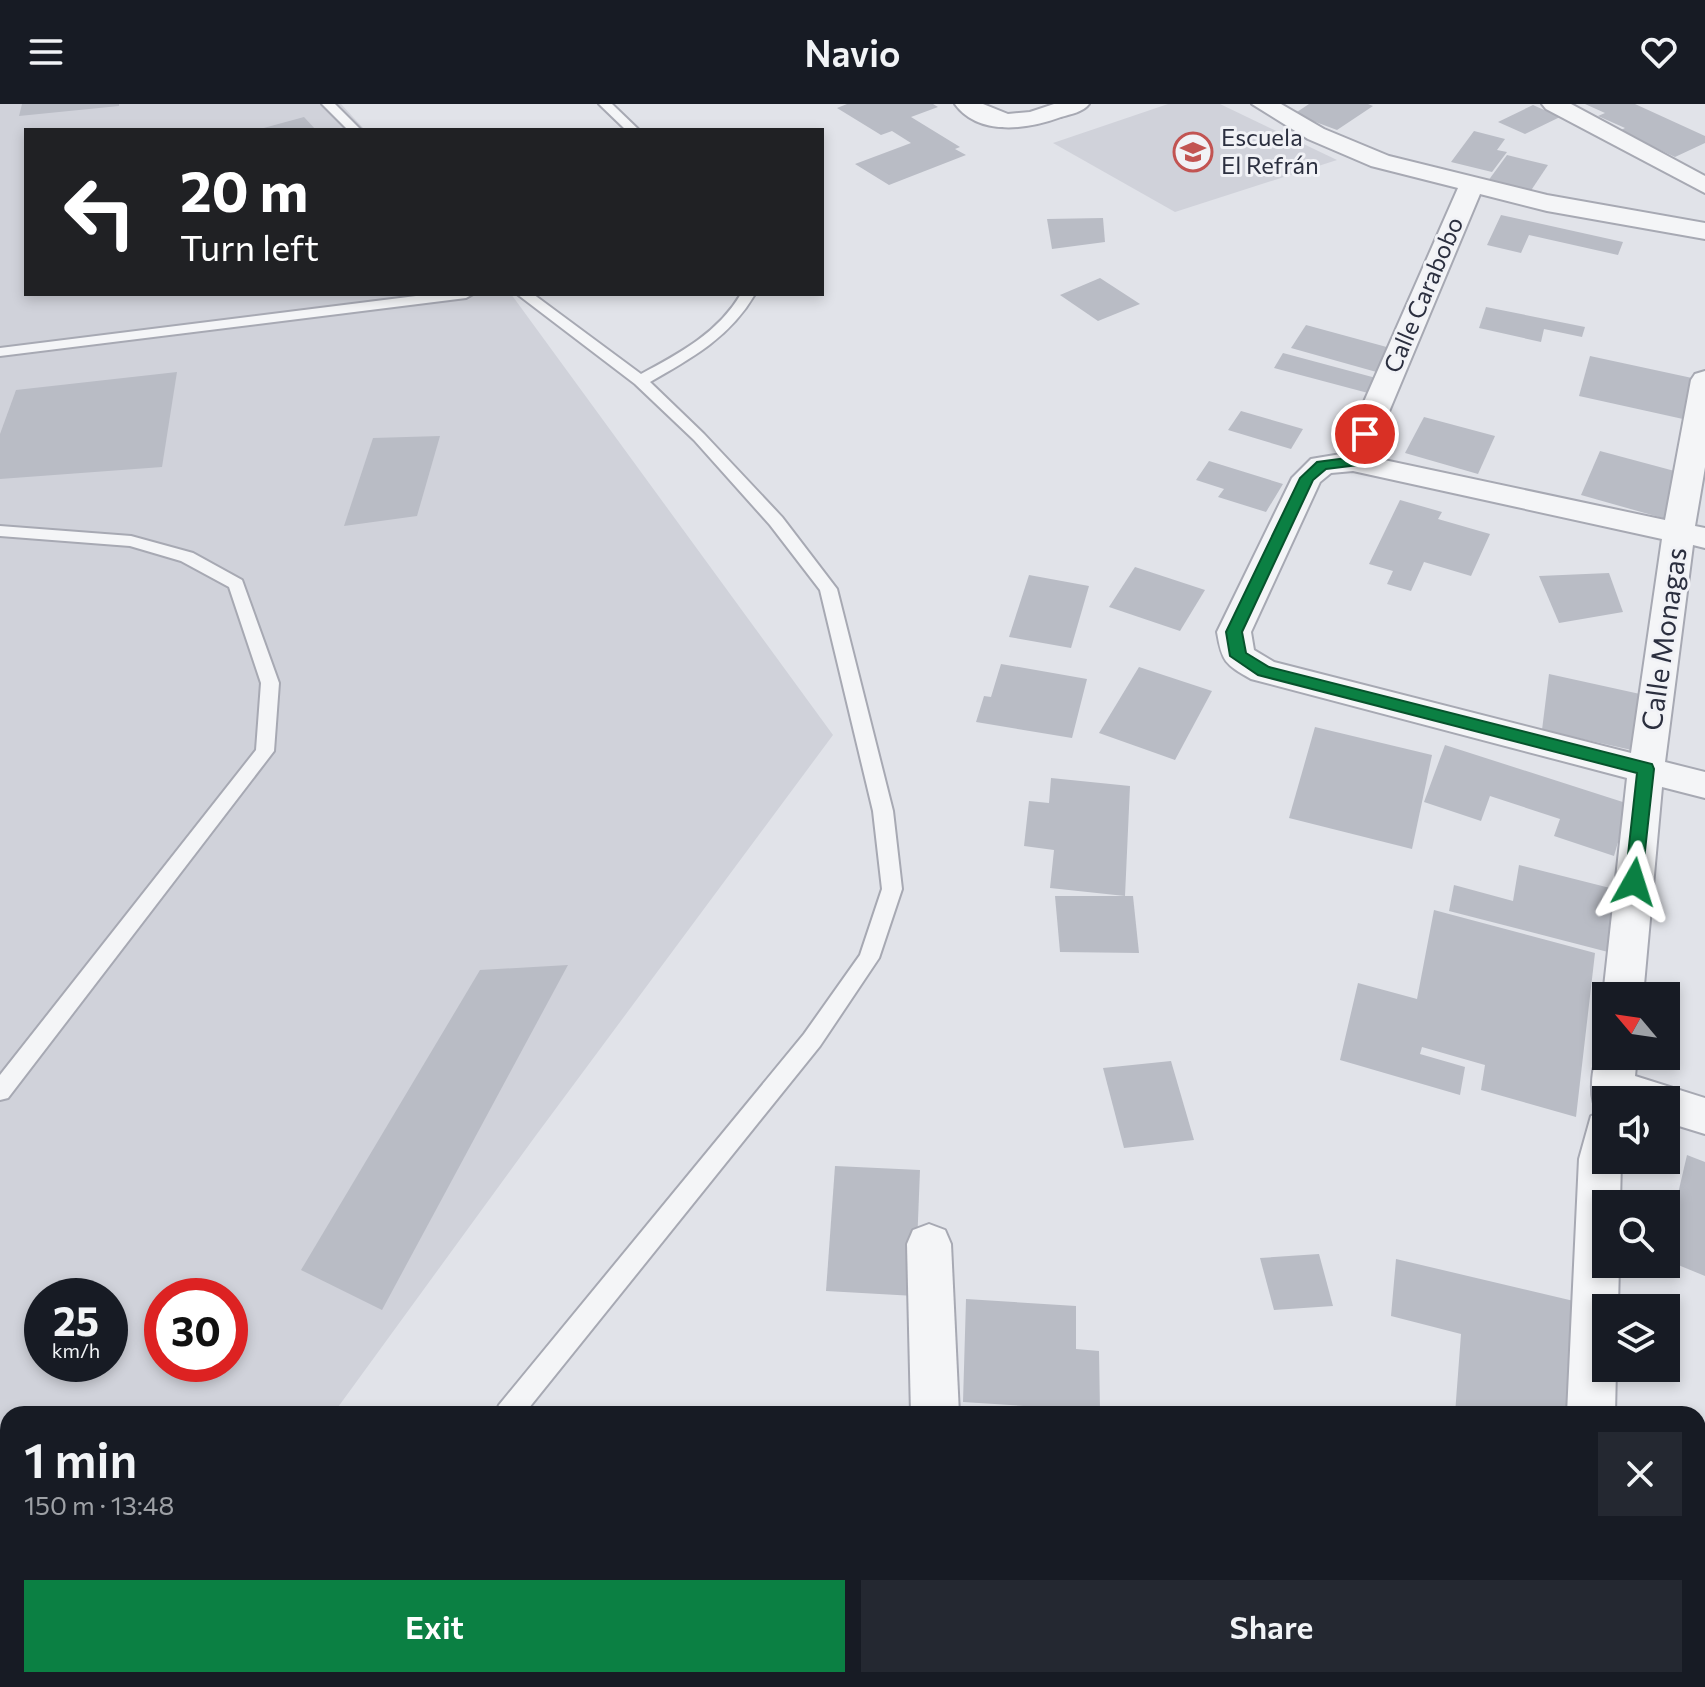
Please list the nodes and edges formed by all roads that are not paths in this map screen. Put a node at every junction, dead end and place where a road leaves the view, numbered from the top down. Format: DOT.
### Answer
graph roads {
  1 [pos="328,104"];
  2 [pos="605,104"];
  3 [pos="967,104"];
  4 [pos="1077,104"];
  5 [pos="1264,104"];
  6 [pos="1554,104"];
  7 [pos="353,128"];
  8 [pos="631,128"];
  9 [pos="1472,184"];
  10 [pos="1705,186"];
  11 [pos="1705,231"];
  12 [pos="450,296"];
  13 [pos="527,296"];
  14 [pos="747,296"];
  15 [pos="0,352"];
  16 [pos="1705,380"];
  17 [pos="640,381"];
  18 [pos="1353,462"];
  19 [pos="0,531"];
  20 [pos="1692,534"];
  21 [pos="1646,769"];
  22 [pos="1705,785"];
  23 [pos="1624,982"];
  24 [pos="0,1091"];
  25 [pos="1680,1108"];
  26 [pos="1705,1116"];
  27 [pos="1599,1174"];
  28 [pos="929,1244"];
  29 [pos="515,1406"];
  30 [pos="935,1406"];
  31 [pos="1591,1406"];
  1 -- 7 [label="lane"];
  2 -- 8 [label="lane"];
  3 -- 4 [label="street"];
  5 -- 9 [label="street"];
  6 -- 10 [label="street"];
  9 -- 11 [label="street"];
  9 -- 18 [label="street, Calle Carabobo"];
  12 -- 15 [label="lane"];
  13 -- 17 [label="lane"];
  14 -- 17 [label="lane"];
  16 -- 20 [label="street, Calle Monagas"];
  17 -- 29 [label="lane"];
  18 -- 20 [label="street"];
  18 -- 21 [label="street"];
  19 -- 24 [label="lane"];
  20 -- 21 [label="street, Calle Monagas"];
  21 -- 22 [label="street"];
  21 -- 23 [label="street, Calle Monagas"];
  25 -- 26 [label="street"];
  27 -- 31 [label="street"];
  28 -- 30 [label="street"];
}
